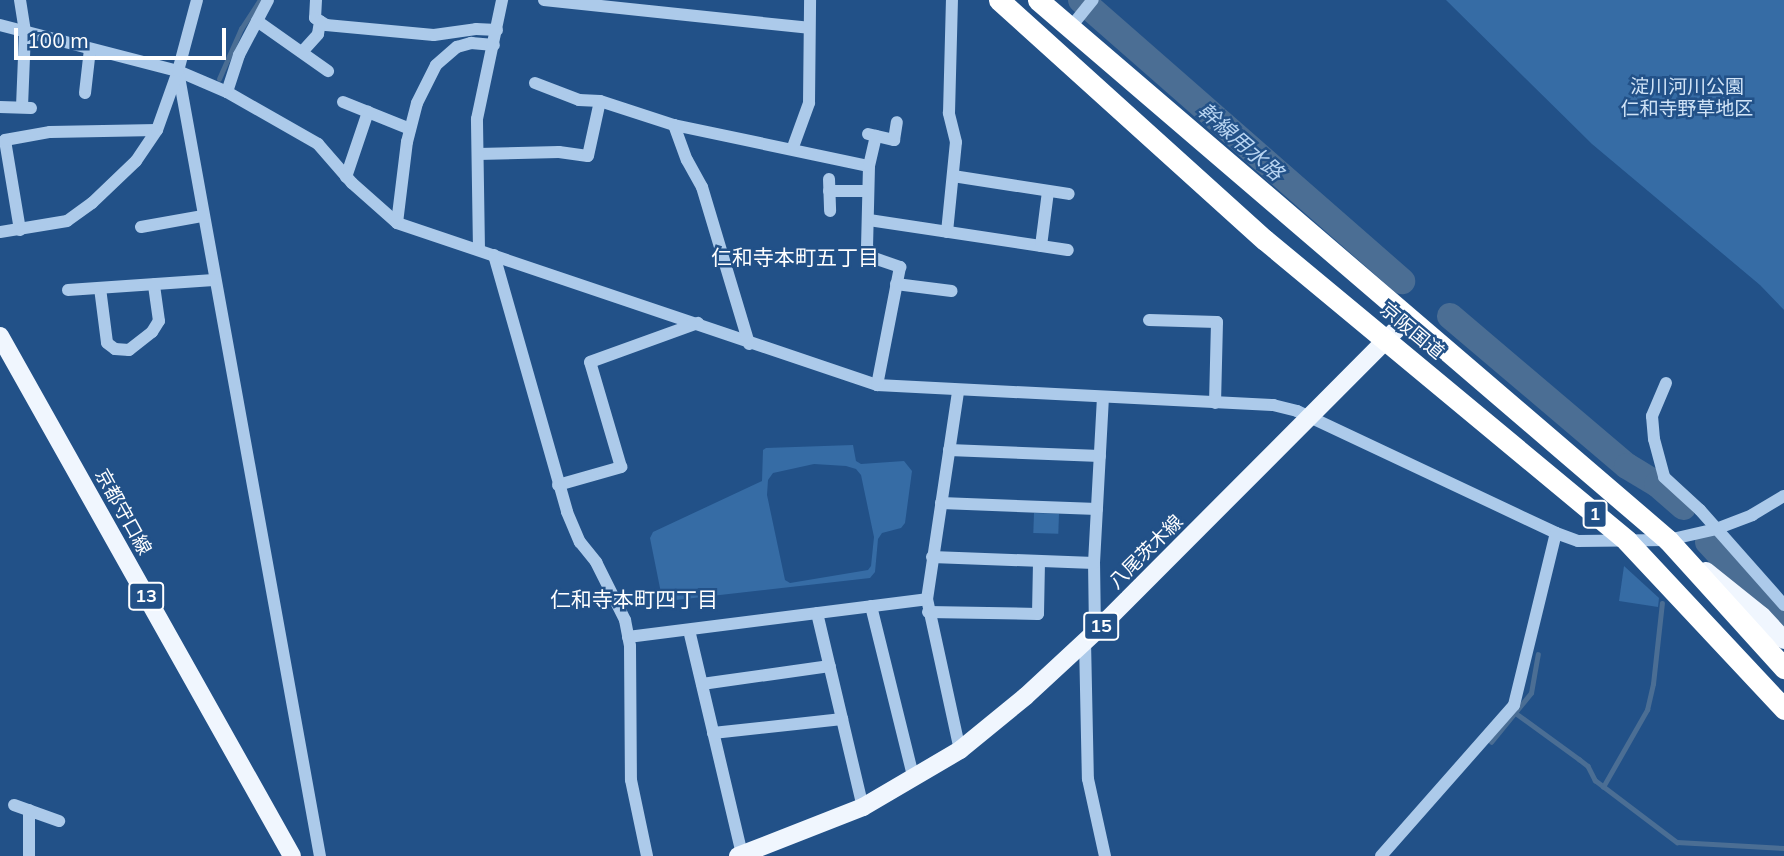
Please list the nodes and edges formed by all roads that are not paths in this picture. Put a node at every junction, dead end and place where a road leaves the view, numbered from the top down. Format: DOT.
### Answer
graph roads {
  1 [pos="20,0"];
  2 [pos="197,0"];
  3 [pos="268,0"];
  4 [pos="316,0"];
  5 [pos="502,0"];
  6 [pos="544,0"];
  7 [pos="810,0"];
  8 [pos="952,0"];
  9 [pos="999,0"];
  10 [pos="1038,0"];
  11 [pos="1093,0"];
  12 [pos="1076,20"];
  13 [pos="257,21"];
  14 [pos="320,21"];
  15 [pos="0,25"];
  16 [pos="809,28"];
  17 [pos="497,30"];
  18 [pos="25,32"];
  19 [pos="494,45"];
  20 [pos="90,49"];
  21 [pos="302,52"];
  22 [pos="328,71"];
  23 [pos="178,72"];
  24 [pos="536,83"];
  25 [pos="228,92"];
  26 [pos="85,93"];
  27 [pos="600,101"];
  28 [pos="343,102"];
  29 [pos="0,107"];
  30 [pos="369,112"];
  31 [pos="897,122"];
  32 [pos="674,125"];
  33 [pos="410,129"];
  34 [pos="157,130"];
  35 [pos="793,148"];
  36 [pos="478,153"];
  37 [pos="869,166"];
  38 [pos="953,176"];
  39 [pos="346,177"];
  40 [pos="867,191"];
  41 [pos="1048,191"];
  42 [pos="1069,194"];
  43 [pos="830,211"];
  44 [pos="203,215"];
  45 [pos="869,220"];
  46 [pos="397,223"];
  47 [pos="141,227"];
  48 [pos="20,230"];
  49 [pos="0,232"];
  50 [pos="947,232"];
  51 [pos="1041,246"];
  52 [pos="480,250"];
  53 [pos="1068,250"];
  54 [pos="495,255"];
  55 [pos="214,280"];
  56 [pos="154,284"];
  57 [pos="896,284"];
  58 [pos="100,288"];
  59 [pos="68,290"];
  60 [pos="952,291"];
  61 [pos="1408,318"];
  62 [pos="1149,320"];
  63 [pos="698,323"];
  64 [pos="0,336"];
  65 [pos="1388,340"];
  66 [pos="749,344"];
  67 [pos="1666,383"];
  68 [pos="877,385"];
  69 [pos="958,392"];
  70 [pos="1103,398"];
  71 [pos="1215,403"];
  72 [pos="1311,418"];
  73 [pos="948,450"];
  74 [pos="1100,456"];
  75 [pos="558,485"];
  76 [pos="1784,496"];
  77 [pos="941,503"];
  78 [pos="1097,509"];
  79 [pos="1716,529"];
  80 [pos="1556,533"];
  81 [pos="1668,540"];
  82 [pos="1627,541"];
  83 [pos="932,557"];
  84 [pos="1039,561"];
  85 [pos="1094,563"];
  86 [pos="1784,605"];
  87 [pos="871,606"];
  88 [pos="927,606"];
  89 [pos="817,613"];
  90 [pos="689,630"];
  91 [pos="1090,637"];
  92 [pos="628,638"];
  93 [pos="1784,640"];
  94 [pos="830,666"];
  95 [pos="1784,668"];
  96 [pos="702,684"];
  97 [pos="1784,709"];
  98 [pos="842,719"];
  99 [pos="713,733"];
  100 [pos="960,750"];
  101 [pos="914,780"];
  102 [pos="14,805"];
  103 [pos="863,807"];
  104 [pos="29,810"];
  105 [pos="59,821"];
  106 [pos="740,855"];
  107 [pos="29,856"];
  108 [pos="292,856"];
  109 [pos="320,856"];
  110 [pos="647,856"];
  111 [pos="1105,856"];
  112 [pos="1381,856"];
  1 -- 18 [label="street"];
  2 -- 23 [label="street"];
  3 -- 13 [label="street"];
  4 -- 14 [label="street"];
  5 -- 17 [label="street"];
  6 -- 16 [label="street"];
  7 -- 16 [label="street"];
  8 -- 38 [label="street"];
  9 -- 65 [label="highway, 京阪国道 / 1"];
  10 -- 12 [label="highway, 京阪国道 / 1"];
  11 -- 12 [label="street"];
  12 -- 61 [label="highway, 京阪国道 / 1"];
  13 -- 21 [label="street"];
  13 -- 25 [label="street"];
  14 -- 17 [label="street"];
  14 -- 21 [label="street"];
  15 -- 18 [label="street"];
  16 -- 35 [label="street"];
  17 -- 19 [label="street"];
  18 -- 20 [label="street"];
  18 -- 29 [label="street"];
  19 -- 33 [label="street"];
  19 -- 36 [label="street"];
  20 -- 23 [label="street"];
  20 -- 26 [label="street"];
  21 -- 22 [label="street"];
  23 -- 25 [label="street"];
  23 -- 34 [label="street"];
  23 -- 44 [label="street"];
  24 -- 27 [label="street"];
  25 -- 39 [label="street"];
  27 -- 32 [label="street"];
  27 -- 36 [label="street"];
  28 -- 30 [label="street"];
  30 -- 33 [label="street"];
  30 -- 39 [label="street"];
  31 -- 37 [label="street"];
  32 -- 35 [label="street"];
  32 -- 66 [label="street"];
  33 -- 46 [label="street"];
  34 -- 48 [label="street"];
  34 -- 48 [label="street"];
  35 -- 37 [label="street"];
  36 -- 52 [label="street"];
  37 -- 40 [label="street"];
  38 -- 41 [label="street"];
  38 -- 50 [label="street"];
  39 -- 46 [label="street"];
  40 -- 43 [label="street"];
  40 -- 45 [label="street"];
  41 -- 42 [label="street"];
  41 -- 51 [label="street"];
  44 -- 47 [label="street"];
  44 -- 55 [label="street"];
  45 -- 50 [label="street"];
  45 -- 57 [label="street"];
  46 -- 52 [label="street"];
  48 -- 49 [label="street"];
  50 -- 51 [label="street"];
  51 -- 53 [label="street"];
  52 -- 54 [label="street"];
  54 -- 63 [label="street"];
  54 -- 75 [label="street"];
  55 -- 56 [label="street"];
  55 -- 109 [label="street"];
  56 -- 58 [label="street"];
  56 -- 58 [label="street"];
  57 -- 60 [label="street"];
  57 -- 68 [label="street"];
  58 -- 59 [label="street"];
  61 -- 65 [label="main road, 八尾茨木線 / 15"];
  61 -- 81 [label="highway, 京阪国道 / 1"];
  62 -- 71 [label="street"];
  63 -- 66 [label="street"];
  63 -- 75 [label="street"];
  64 -- 108 [label="main road, 京都守口線 / 13"];
  65 -- 72 [label="main road, 八尾茨木線 / 15"];
  65 -- 82 [label="highway, 京阪国道 / 1"];
  66 -- 68 [label="street"];
  67 -- 79 [label="street"];
  68 -- 69 [label="street"];
  69 -- 70 [label="street"];
  69 -- 73 [label="street"];
  70 -- 71 [label="street"];
  70 -- 74 [label="street"];
  71 -- 72 [label="street"];
  72 -- 80 [label="street"];
  72 -- 91 [label="main road, 八尾茨木線 / 15"];
  73 -- 74 [label="street"];
  73 -- 77 [label="street"];
  74 -- 78 [label="street"];
  75 -- 92 [label="street"];
  76 -- 79 [label="street"];
  77 -- 78 [label="street"];
  77 -- 83 [label="street"];
  78 -- 85 [label="street"];
  79 -- 81 [label="street"];
  79 -- 86 [label="street"];
  80 -- 82 [label="street"];
  80 -- 112 [label="street"];
  81 -- 82 [label="street"];
  81 -- 93 [label="main road"];
  81 -- 95 [label="highway, 京阪国道 / 1"];
  82 -- 97 [label="highway, 京阪国道 / 1"];
  83 -- 84 [label="street"];
  83 -- 88 [label="street"];
  84 -- 85 [label="street"];
  84 -- 88 [label="street"];
  85 -- 91 [label="street"];
  87 -- 88 [label="street"];
  87 -- 89 [label="street"];
  87 -- 101 [label="street"];
  88 -- 100 [label="street"];
  89 -- 90 [label="street"];
  89 -- 94 [label="street"];
  90 -- 92 [label="street"];
  90 -- 96 [label="street"];
  91 -- 100 [label="main road, 八尾茨木線 / 15"];
  91 -- 111 [label="street"];
  92 -- 110 [label="street"];
  94 -- 96 [label="street"];
  94 -- 98 [label="street"];
  96 -- 99 [label="street"];
  98 -- 99 [label="street"];
  98 -- 103 [label="street"];
  99 -- 106 [label="street"];
  100 -- 101 [label="main road, 八尾茨木線 / 15"];
  101 -- 103 [label="main road, 八尾茨木線 / 15"];
  102 -- 104 [label="street"];
  103 -- 106 [label="main road, 八尾茨木線 / 15"];
  104 -- 105 [label="street"];
  104 -- 107 [label="street"];
}
